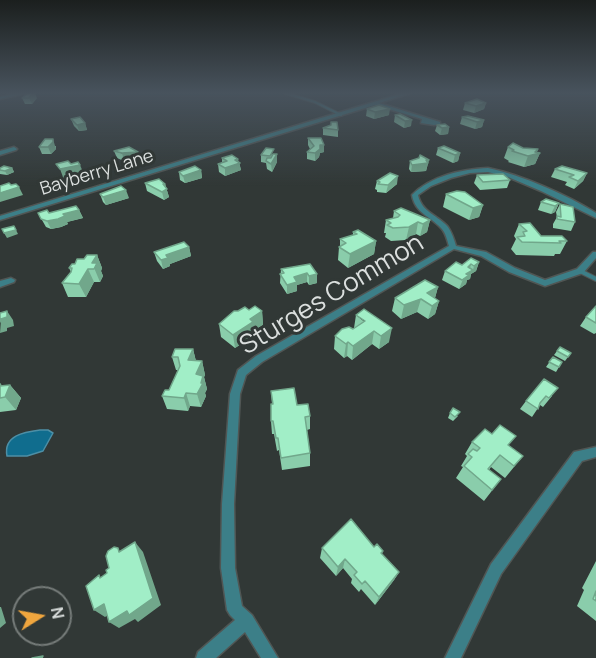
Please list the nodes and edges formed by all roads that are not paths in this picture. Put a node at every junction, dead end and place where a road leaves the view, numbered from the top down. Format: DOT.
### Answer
graph roads {
  1 [pos="309,124"];
  2 [pos="14,149"];
  3 [pos="0,153"];
  4 [pos="596,216"];
  5 [pos="0,218"];
  6 [pos="453,247"];
  7 [pos="596,254"];
  8 [pos="579,271"];
  9 [pos="596,279"];
  10 [pos="11,280"];
  11 [pos="0,284"];
  12 [pos="596,452"];
  13 [pos="247,620"];
  14 [pos="204,658"];
  15 [pos="270,658"];
  16 [pos="453,658"];
  1 -- 5 [label="street, Bayberry Lane"];
  2 -- 3 [label="street"];
  4 -- 6 [label="street, Sturges Common"];
  6 -- 8 [label="street, Sturges Common"];
  6 -- 13 [label="street, Sturges Common"];
  7 -- 8 [label="street, Sturges Common"];
  8 -- 9 [label="lane"];
  10 -- 11 [label="street"];
  12 -- 16 [label="street"];
  13 -- 14 [label="street"];
  13 -- 15 [label="street, Sturges Common"];
}
